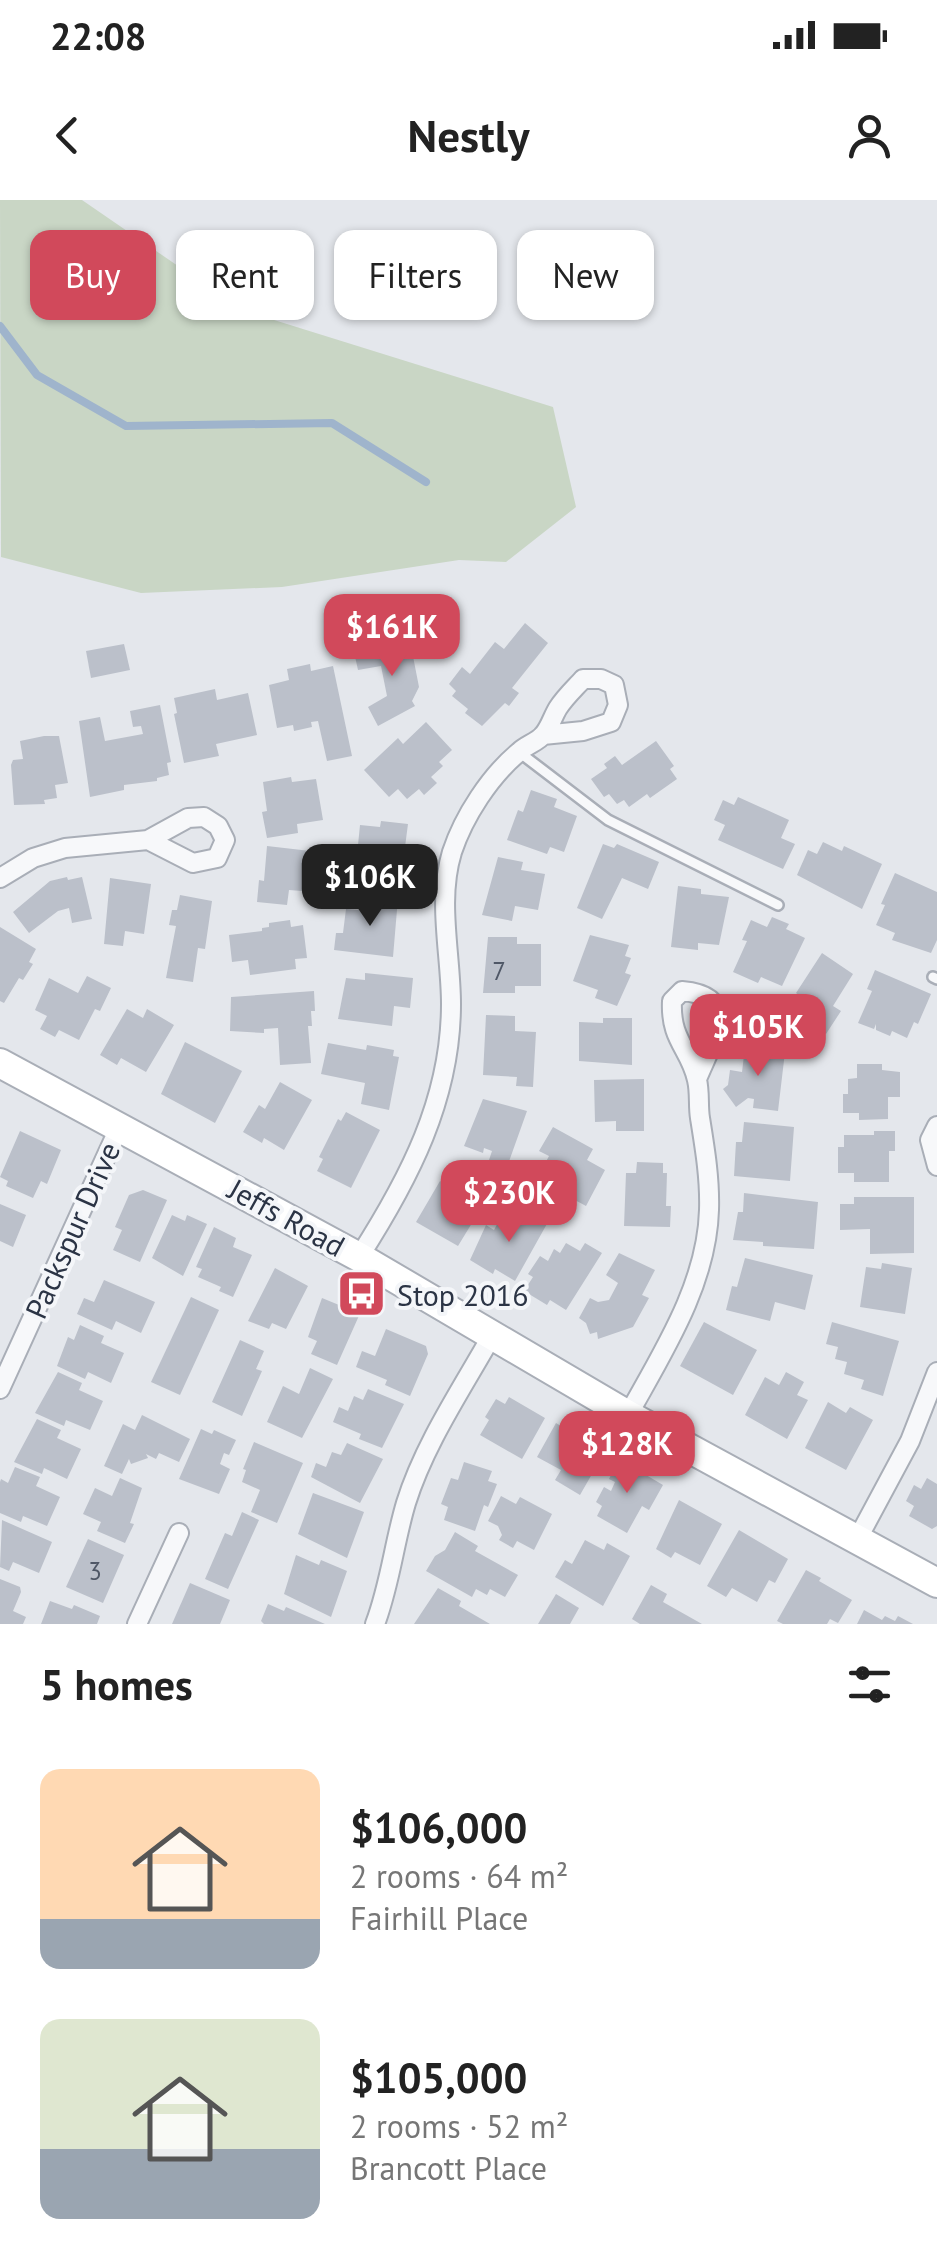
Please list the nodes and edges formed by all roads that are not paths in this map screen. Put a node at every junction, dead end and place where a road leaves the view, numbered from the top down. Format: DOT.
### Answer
graph roads {
  1 [pos="543,736"];
  2 [pos="519,752"];
  3 [pos="148,840"];
  4 [pos="0,878"];
  5 [pos="778,904"];
  6 [pos="0,1063"];
  7 [pos="697,1079"];
  8 [pos="120,1126"];
  9 [pos="937,1126"];
  10 [pos="937,1166"];
  11 [pos="359,1257"];
  12 [pos="492,1337"];
  13 [pos="937,1372"];
  14 [pos="0,1389"];
  15 [pos="628,1415"];
  16 [pos="178,1532"];
  17 [pos="858,1538"];
  18 [pos="937,1583"];
  19 [pos="137,1624"];
  20 [pos="376,1624"];
  1 -- 2 [label="street"];
  2 -- 5 [label="lane"];
  2 -- 11 [label="street"];
  3 -- 4 [label="street"];
  6 -- 8 [label="street, Jeffs Road"];
  7 -- 15 [label="street"];
  8 -- 11 [label="street, Jeffs Road"];
  8 -- 14 [label="street, Packspur Drive"];
  9 -- 10 [label="street"];
  11 -- 12 [label="street, Jeffs Road"];
  12 -- 15 [label="street, Jeffs Road"];
  12 -- 20 [label="street"];
  13 -- 17 [label="street"];
  15 -- 17 [label="street, Jeffs Road"];
  16 -- 19 [label="street"];
  17 -- 18 [label="street, Jeffs Road"];
}
